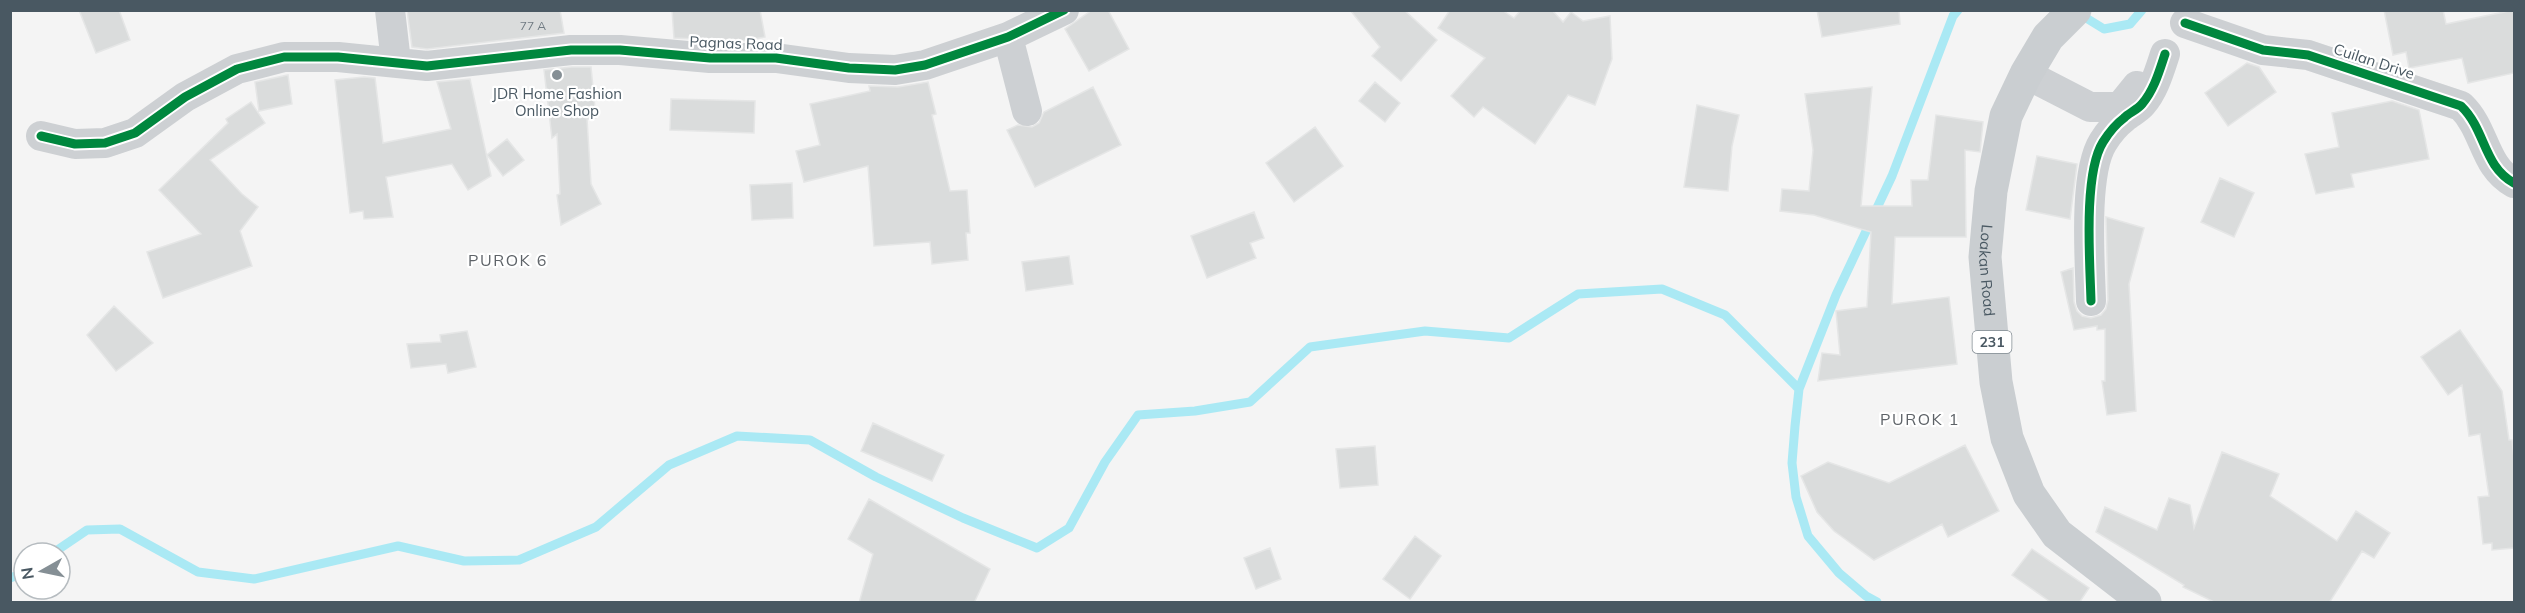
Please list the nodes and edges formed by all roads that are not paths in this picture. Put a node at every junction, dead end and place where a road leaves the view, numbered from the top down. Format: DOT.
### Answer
graph roads {
  1 [pos="390,10"];
  2 [pos="1064,10"];
  3 [pos="2075,10"];
  4 [pos="2187,17"];
  5 [pos="1008,37"];
  6 [pos="2165,54"];
  7 [pos="396,62"];
  8 [pos="2026,74"];
  9 [pos="1027,111"];
  10 [pos="41,136"];
  11 [pos="2514,183"];
  12 [pos="2091,301"];
  13 [pos="2145,603"];
  1 -- 7 [label="street"];
  2 -- 5 [label="street, Pagnas Road"];
  3 -- 8 [label="main road, Loakan Road / 231"];
  4 -- 6 [label="street"];
  4 -- 11 [label="street, Cuilan Drive"];
  5 -- 7 [label="street, Pagnas Road"];
  5 -- 9 [label="street"];
  6 -- 8 [label="street"];
  6 -- 12 [label="street"];
  7 -- 10 [label="street, Pagnas Road"];
  8 -- 13 [label="main road, Loakan Road / 231"];
}
